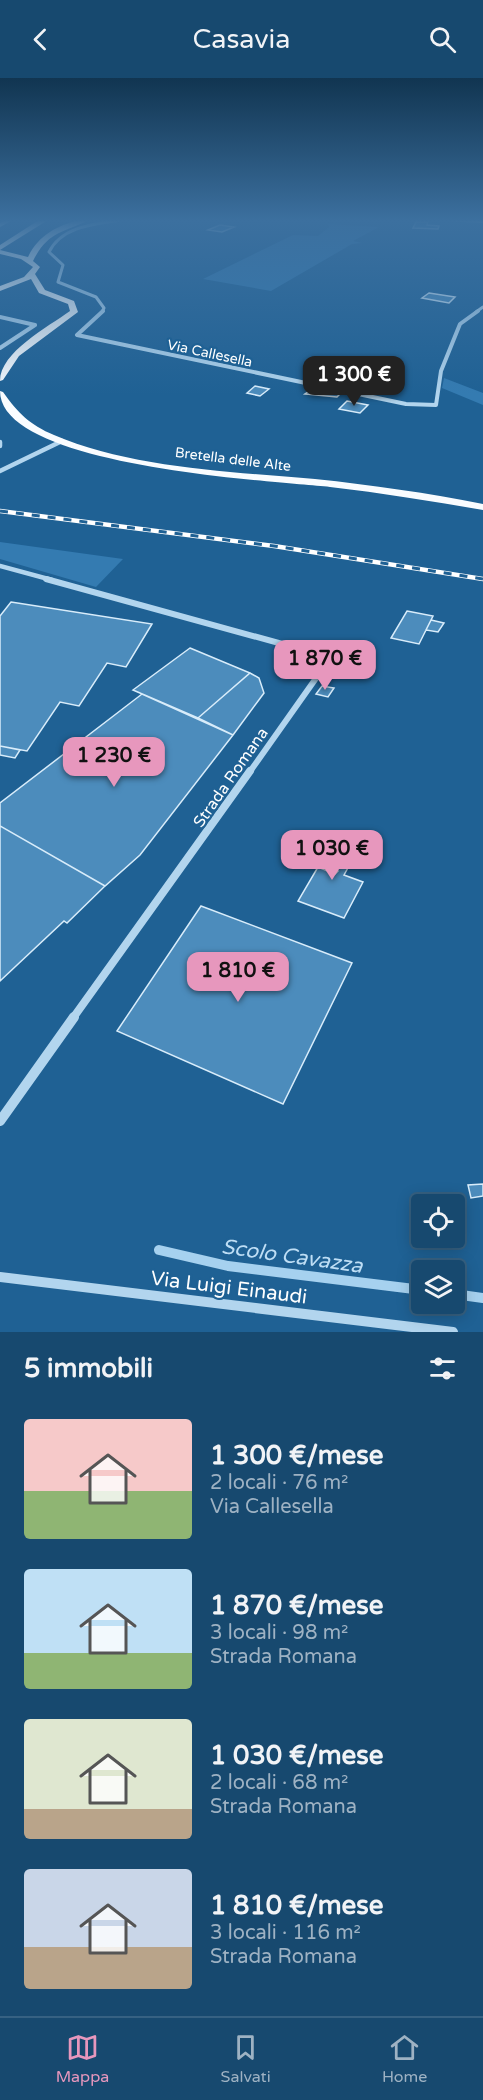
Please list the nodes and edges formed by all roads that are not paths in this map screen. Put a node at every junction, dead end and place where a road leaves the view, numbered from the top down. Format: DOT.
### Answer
graph roads {
  1 [pos="27,279"];
  2 [pos="35,279"];
  3 [pos="59,279"];
  4 [pos="0,290"];
  5 [pos="51,293"];
  6 [pos="483,307"];
  7 [pos="0,317"];
  8 [pos="0,348"];
  9 [pos="0,378"];
  10 [pos="0,394"];
  11 [pos="62,441"];
  12 [pos="0,471"];
  13 [pos="483,507"];
  14 [pos="0,566"];
  15 [pos="0,1121"];
  16 [pos="0,1277"];
  17 [pos="453,1332"];
  1 -- 4 [label="main road"];
  2 -- 5 [label="main road"];
  3 -- 6 [label="street, Via Callesella"];
  4 -- 5 [label="main road"];
  5 -- 9 [label="main road"];
  7 -- 8 [label="street"];
  10 -- 11 [label="main road, Bretella delle Alte"];
  11 -- 12 [label="street"];
  11 -- 13 [label="main road, Bretella delle Alte"];
  14 -- 15 [label="street, Strada Romana"];
  16 -- 17 [label="street, Via Luigi Einaudi"];
}
